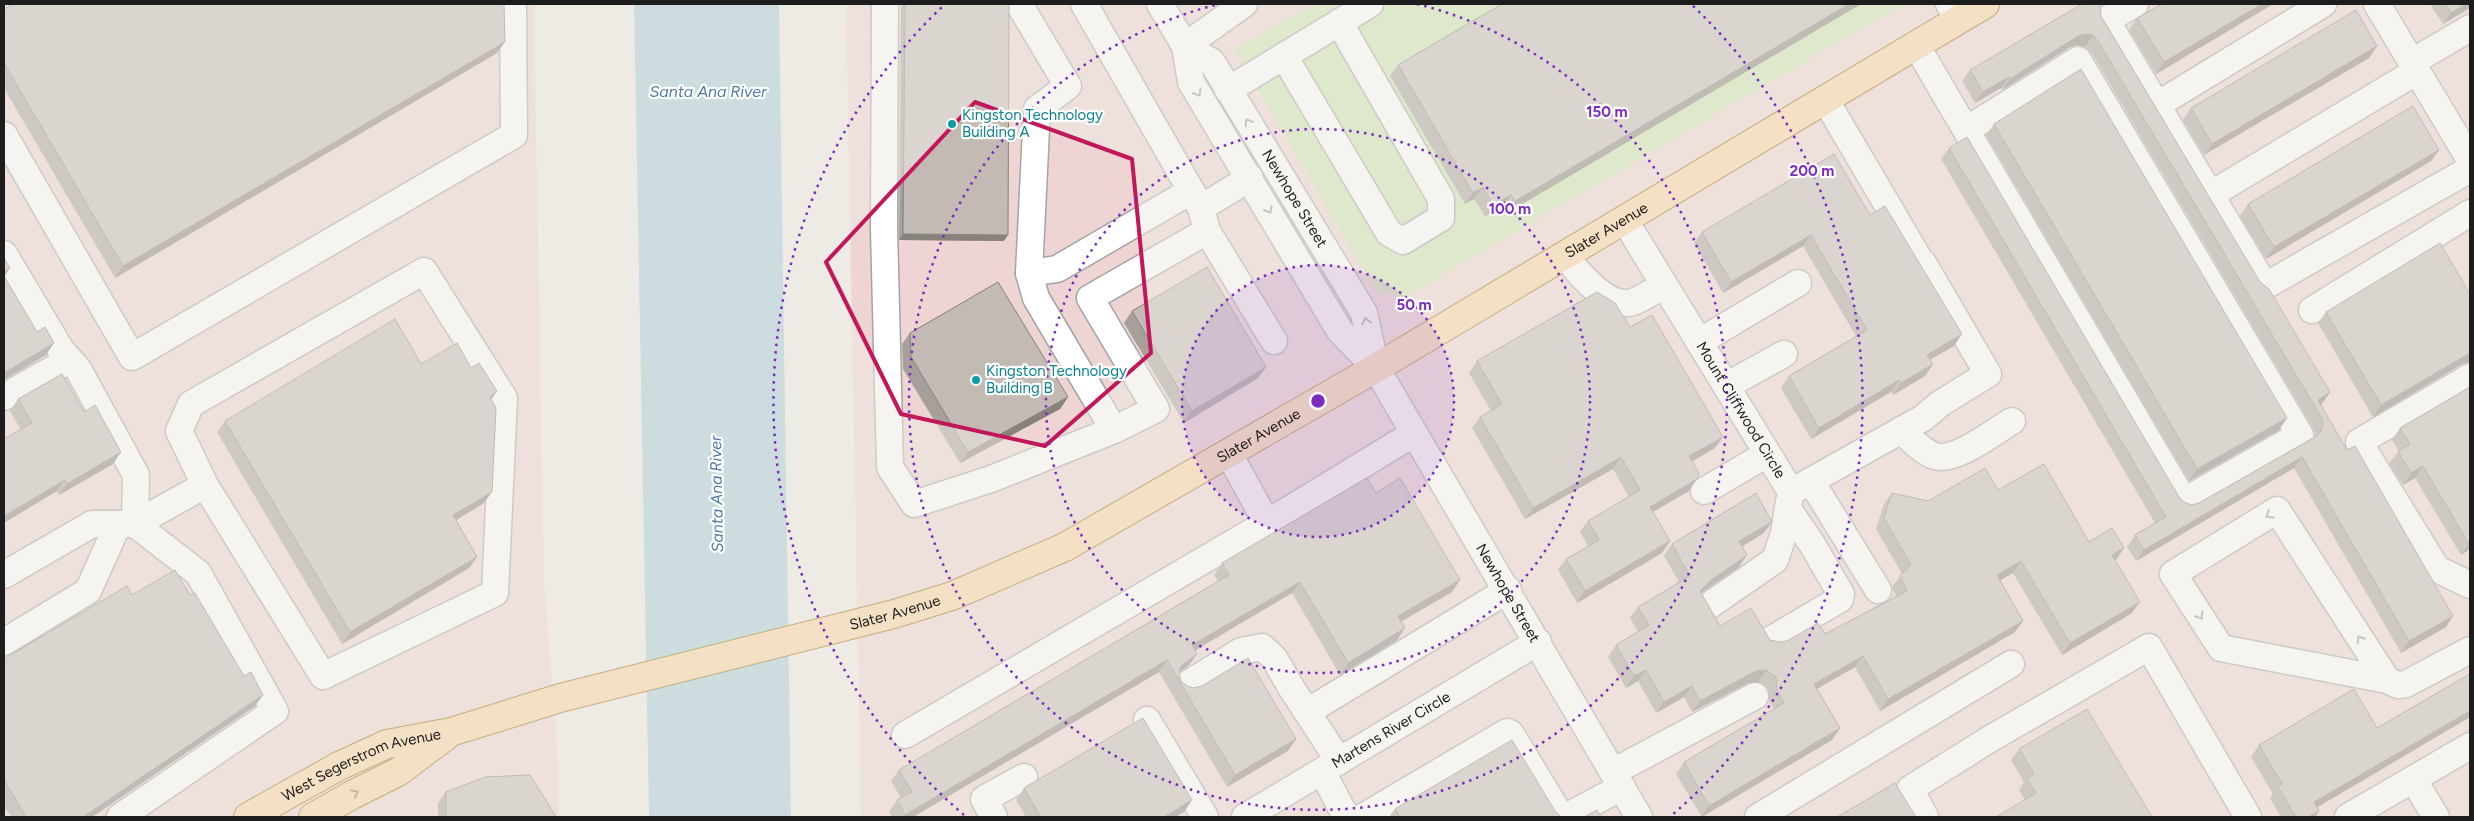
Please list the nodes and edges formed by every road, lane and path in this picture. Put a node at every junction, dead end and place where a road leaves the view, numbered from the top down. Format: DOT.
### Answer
graph roads {
  1 [pos="513,4"];
  2 [pos="885,4"];
  3 [pos="1019,4"];
  4 [pos="1084,4"];
  5 [pos="1160,4"];
  6 [pos="1244,4"];
  7 [pos="1370,4"];
  8 [pos="1986,4"];
  9 [pos="2134,4"];
  10 [pos="2323,4"];
  11 [pos="2377,4"];
  12 [pos="1953,12"];
  13 [pos="2101,12"];
  14 [pos="1339,22"];
  15 [pos="2470,28"];
  16 [pos="1916,45"];
  17 [pos="1185,46"];
  18 [pos="1284,56"];
  19 [pos="2414,67"];
  20 [pos="1228,90"];
  21 [pos="1825,99"];
  22 [pos="2157,105"];
  23 [pos="1966,130"];
  24 [pos="4,135"];
  25 [pos="2470,160"];
  26 [pos="2470,169"];
  27 [pos="1250,178"];
  28 [pos="2210,195"];
  29 [pos="1200,210"];
  30 [pos="2470,213"];
  31 [pos="1624,219"];
  32 [pos="4,254"];
  33 [pos="1564,255"];
  34 [pos="1030,273"];
  35 [pos="1798,283"];
  36 [pos="1664,285"];
  37 [pos="2312,310"];
  38 [pos="1274,341"];
  39 [pos="1699,342"];
  40 [pos="1784,354"];
  41 [pos="69,360"];
  42 [pos="1376,368"];
  43 [pos="2470,377"];
  44 [pos="1726,386"];
  45 [pos="4,397"];
  46 [pos="2012,421"];
  47 [pos="1114,430"];
  48 [pos="1901,430"];
  49 [pos="1413,434"];
  50 [pos="1229,454"];
  51 [pos="1767,454"];
  52 [pos="205,485"];
  53 [pos="1704,491"];
  54 [pos="1797,494"];
  55 [pos="1267,523"];
  56 [pos="126,524"];
  57 [pos="4,575"];
  58 [pos="2470,585"];
  59 [pos="1508,590"];
  60 [pos="1878,590"];
  61 [pos="1710,605"];
  62 [pos="1772,639"];
  63 [pos="4,642"];
  64 [pos="1538,642"];
  65 [pos="2470,650"];
  66 [pos="2011,664"];
  67 [pos="2387,680"];
  68 [pos="1186,685"];
  69 [pos="584,692"];
  70 [pos="1755,696"];
  71 [pos="1307,712"];
  72 [pos="1148,720"];
  73 [pos="451,732"];
  74 [pos="905,735"];
  75 [pos="2467,755"];
  76 [pos="1330,766"];
  77 [pos="1024,777"];
  78 [pos="2413,779"];
  79 [pos="1618,780"];
  80 [pos="2361,814"];
  81 [pos="120,817"];
  82 [pos="248,817"];
  83 [pos="313,817"];
  84 [pos="994,817"];
  85 [pos="1205,817"];
  86 [pos="1244,817"];
  87 [pos="1346,817"];
  88 [pos="1363,817"];
  89 [pos="1565,817"];
  90 [pos="1640,817"];
  91 [pos="1758,817"];
  92 [pos="1925,817"];
  93 [pos="2248,817"];
  94 [pos="2436,817"];
  1 -- 24 [label="street"];
  2 -- 47 [label="street"];
  3 -- 34 [label="street"];
  4 -- 29 [label="street"];
  5 -- 17 [label="street, Newhope Street"];
  6 -- 17 [label="street"];
  7 -- 14 [label="street"];
  8 -- 12 [label="main road, Slater Avenue"];
  9 -- 13 [label="street"];
  10 -- 22 [label="street"];
  11 -- 19 [label="street"];
  12 -- 16 [label="main road, Slater Avenue"];
  13 -- 22 [label="street"];
  14 -- 18 [label="street"];
  14 -- 18 [label="street"];
  15 -- 19 [label="street"];
  16 -- 21 [label="main road, Slater Avenue"];
  16 -- 23 [label="street"];
  17 -- 20 [label="street, Newhope Street"];
  17 -- 27 [label="street, Newhope Street, one-way"];
  18 -- 20 [label="street"];
  19 -- 25 [label="street"];
  19 -- 28 [label="street"];
  42 -- 20 [label="street, Newhope Street, one-way"];
  21 -- 31 [label="main road, Slater Avenue"];
  21 -- 48 [label="street"];
  22 -- 28 [label="street"];
  23 -- 23 [label="street"];
  26 -- 28 [label="street"];
  27 -- 29 [label="street"];
  27 -- 42 [label="street, Newhope Street, one-way"];
  29 -- 34 [label="street"];
  29 -- 38 [label="street"];
  29 -- 47 [label="street"];
  30 -- 37 [label="street"];
  31 -- 33 [label="main road, Slater Avenue"];
  31 -- 36 [label="street, Mount Cliffwood Circle"];
  32 -- 41 [label="street"];
  33 -- 36 [label="street"];
  33 -- 42 [label="main road, Slater Avenue"];
  34 -- 47 [label="street"];
  35 -- 39 [label="street"];
  36 -- 39 [label="street, Mount Cliffwood Circle"];
  39 -- 44 [label="street, Mount Cliffwood Circle"];
  40 -- 44 [label="street"];
  41 -- 45 [label="street"];
  41 -- 56 [label="street"];
  42 -- 49 [label="street, Newhope Street"];
  42 -- 50 [label="main road, Slater Avenue"];
  43 -- 58 [label="street"];
  44 -- 51 [label="street, Mount Cliffwood Circle"];
  46 -- 48 [label="street"];
  48 -- 54 [label="street"];
  49 -- 55 [label="street"];
  49 -- 59 [label="street, Newhope Street"];
  50 -- 55 [label="street"];
  50 -- 69 [label="main road, Slater Avenue"];
  51 -- 53 [label="street"];
  51 -- 54 [label="street, Mount Cliffwood Circle"];
  52 -- 52 [label="street"];
  52 -- 56 [label="street"];
  54 -- 60 [label="street"];
  54 -- 61 [label="street"];
  54 -- 62 [label="street"];
  55 -- 74 [label="street"];
  56 -- 57 [label="street"];
  56 -- 63 [label="street"];
  56 -- 81 [label="street"];
  59 -- 64 [label="street, Newhope Street"];
  59 -- 71 [label="street"];
  64 -- 76 [label="street, Martens River Circle"];
  64 -- 79 [label="street, Newhope Street"];
  65 -- 67 [label="street"];
  66 -- 91 [label="street"];
  67 -- 67 [label="street, one-way"];
  68 -- 71 [label="street"];
  69 -- 73 [label="main road, West Segerstrom Avenue"];
  70 -- 79 [label="street"];
  71 -- 76 [label="street"];
  72 -- 85 [label="street"];
  73 -- 82 [label="main road, West Segerstrom Avenue"];
  83 -- 73 [label="main road, West Segerstrom Avenue, one-way"];
  75 -- 78 [label="street"];
  76 -- 86 [label="street, Martens River Circle"];
  76 -- 87 [label="street"];
  77 -- 84 [label="street"];
  78 -- 80 [label="street"];
  78 -- 94 [label="street"];
  79 -- 89 [label="street"];
  79 -- 90 [label="street, Newhope Street"];
  88 -- 89 [label="street"];
  92 -- 93 [label="street"];
}
